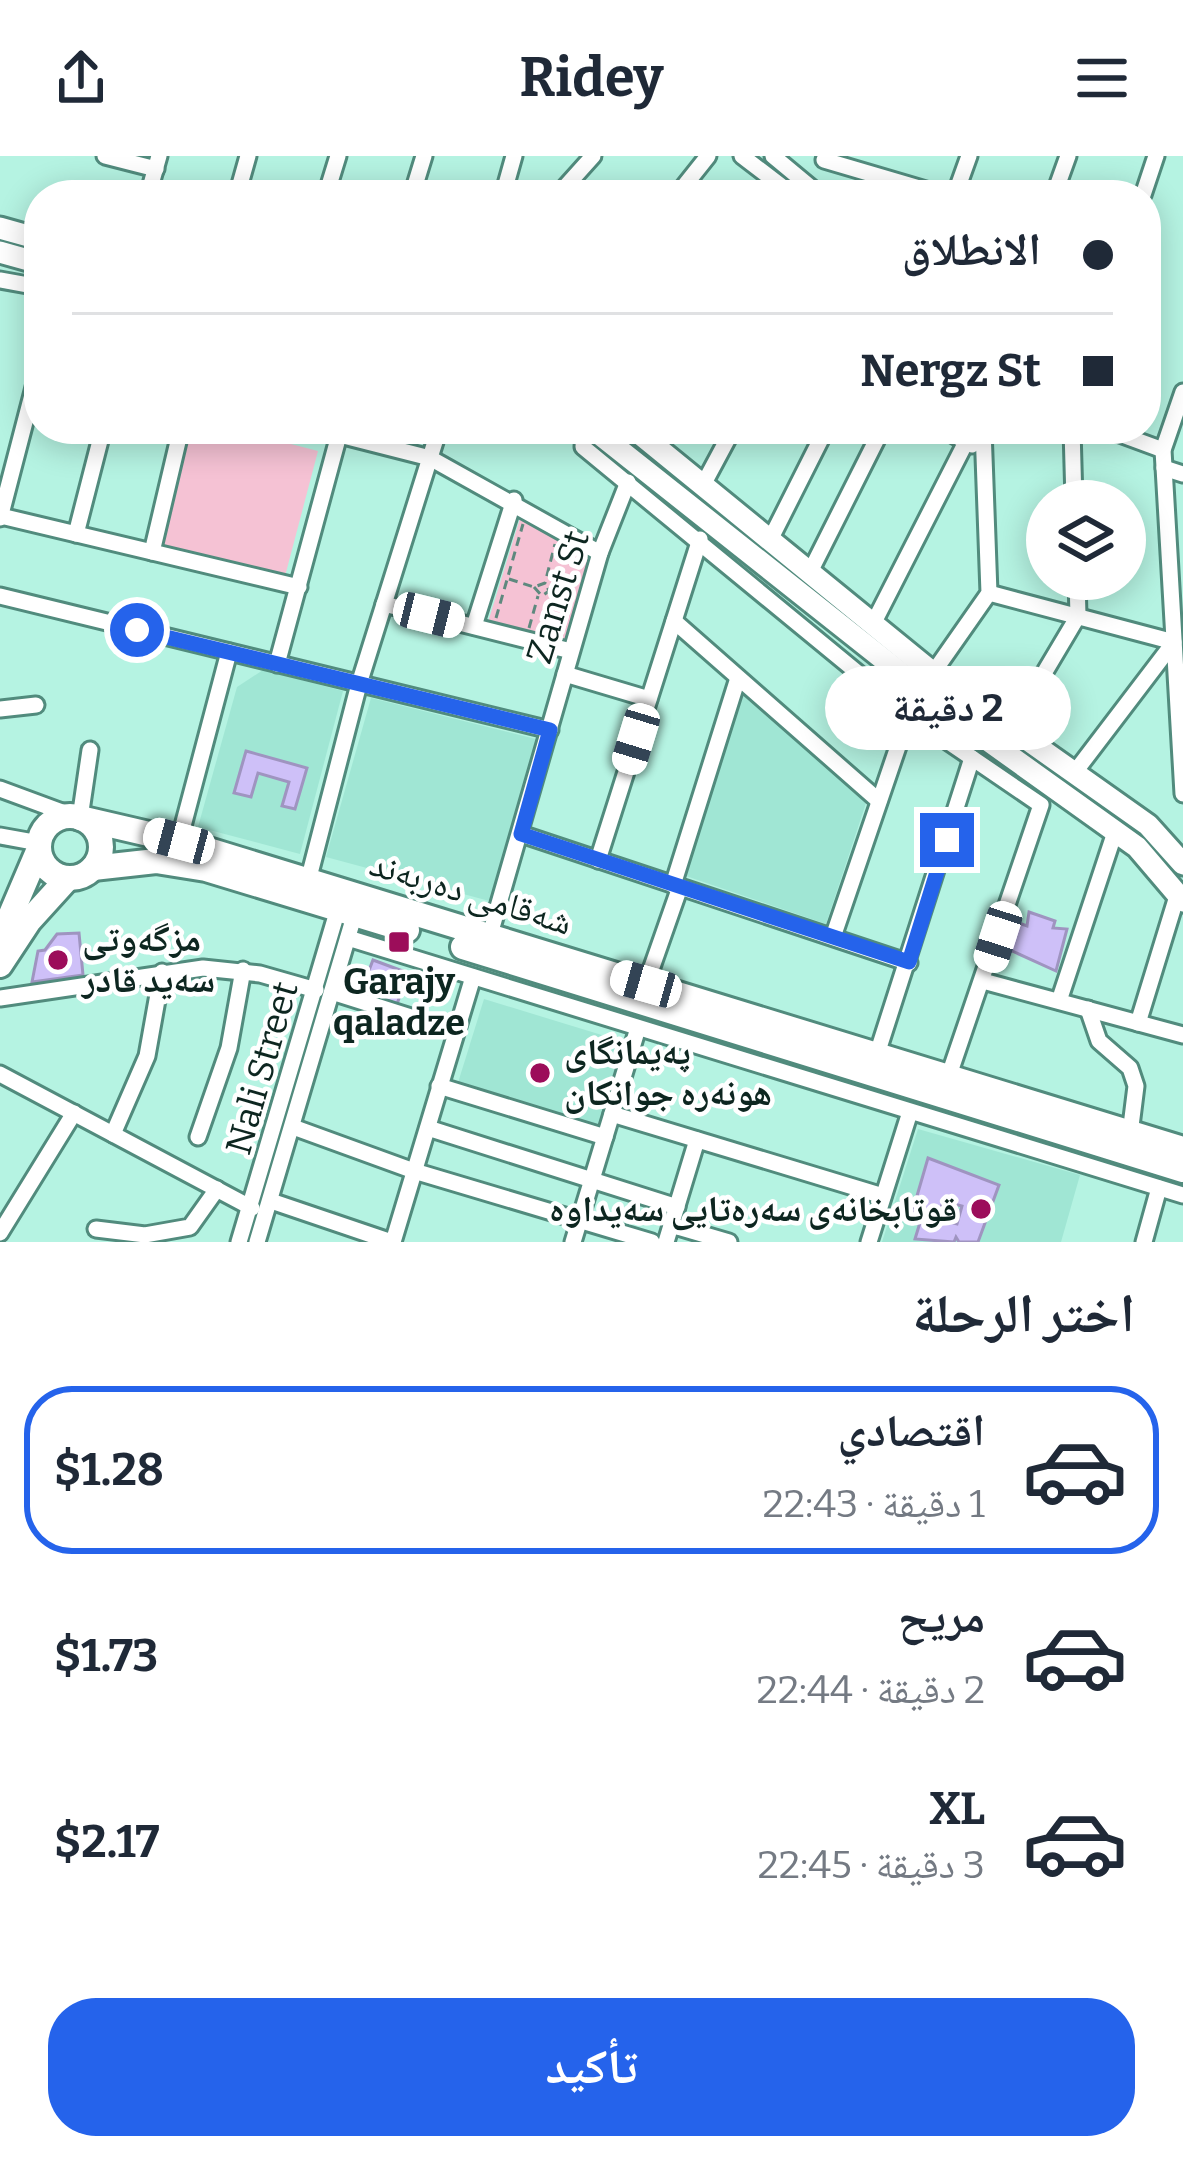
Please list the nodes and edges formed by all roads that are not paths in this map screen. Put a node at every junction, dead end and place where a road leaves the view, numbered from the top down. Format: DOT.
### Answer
graph roads {
  1 [pos="104,156"];
  2 [pos="592,156"];
  3 [pos="708,156"];
  4 [pos="742,156"];
  5 [pos="773,156"];
  6 [pos="825,158"];
  7 [pos="157,162"];
  8 [pos="577,163"];
  9 [pos="688,180"];
  10 [pos="772,180"];
  11 [pos="804,180"];
  12 [pos="904,180"];
  13 [pos="1183,392"];
  14 [pos="24,425"];
  15 [pos="99,444"];
  16 [pos="177,444"];
  17 [pos="337,444"];
  18 [pos="375,444"];
  19 [pos="434,444"];
  20 [pos="584,444"];
  21 [pos="613,444"];
  22 [pos="652,444"];
  23 [pos="725,444"];
  24 [pos="818,444"];
  25 [pos="874,444"];
  26 [pos="965,444"];
  27 [pos="970,444"];
  28 [pos="983,444"];
  29 [pos="1072,444"];
  30 [pos="1147,444"];
  31 [pos="1163,450"];
  32 [pos="983,451"];
  33 [pos="430,458"];
  34 [pos="1164,468"];
  35 [pos="1183,474"];
  36 [pos="1073,480"];
  37 [pos="628,482"];
  38 [pos="703,485"];
  39 [pos="514,500"];
  40 [pos="0,517"];
  41 [pos="76,534"];
  42 [pos="700,539"];
  43 [pos="770,540"];
  44 [pos="152,552"];
  45 [pos="600,553"];
  46 [pos="1176,568"];
  47 [pos="810,572"];
  48 [pos="299,587"];
  49 [pos="988,593"];
  50 [pos="0,596"];
  51 [pos="1078,600"];
  52 [pos="384,604"];
  53 [pos="1078,616"];
  54 [pos="674,621"];
  55 [pos="873,624"];
  56 [pos="474,626"];
  57 [pos="1174,642"];
  58 [pos="571,651"];
  59 [pos="229,652"];
  60 [pos="277,664"];
  61 [pos="565,674"];
  62 [pos="738,678"];
  63 [pos="926,680"];
  64 [pos="359,684"];
  65 [pos="649,699"];
  66 [pos="36,705"];
  67 [pos="980,706"];
  68 [pos="0,709"];
  69 [pos="909,715"];
  70 [pos="1181,720"];
  71 [pos="965,724"];
  72 [pos="1011,729"];
  73 [pos="550,730"];
  74 [pos="91,750"];
  75 [pos="973,758"];
  76 [pos="1075,772"];
  77 [pos="0,789"];
  78 [pos="1183,791"];
  79 [pos="879,801"];
  80 [pos="76,817"];
  81 [pos="1115,832"];
  82 [pos="521,834"];
  83 [pos="0,836"];
  84 [pos="179,841"];
  85 [pos="39,846"];
  86 [pos="598,860"];
  87 [pos="1183,864"];
  88 [pos="93,868"];
  89 [pos="68,878"];
  90 [pos="308,881"];
  91 [pos="676,886"];
  92 [pos="1180,897"];
  93 [pos="347,920"];
  94 [pos="4,937"];
  95 [pos="833,937"];
  96 [pos="489,938"];
  97 [pos="909,962"];
  98 [pos="243,970"];
  99 [pos="162,972"];
  100 [pos="473,977"];
  101 [pos="983,981"];
  102 [pos="646,984"];
  103 [pos="324,991"];
  104 [pos="0,998"];
  105 [pos="1059,1001"];
  106 [pos="1088,1009"];
  107 [pos="1138,1023"];
  108 [pos="638,1028"];
  109 [pos="455,1030"];
  110 [pos="1183,1035"];
  111 [pos="877,1054"];
  112 [pos="0,1074"];
  113 [pos="948,1078"];
  114 [pos="439,1085"];
  115 [pos="910,1112"];
  116 [pos="74,1113"];
  117 [pos="612,1114"];
  118 [pos="293,1127"];
  119 [pos="428,1128"];
  120 [pos="1130,1133"];
  121 [pos="113,1134"];
  122 [pos="198,1137"];
  123 [pos="604,1138"];
  124 [pos="697,1140"];
  125 [pos="1183,1149"];
  126 [pos="1183,1170"];
  127 [pos="413,1171"];
  128 [pos="592,1181"];
  129 [pos="217,1189"];
  130 [pos="1159,1189"];
  131 [pos="1183,1195"];
  132 [pos="883,1196"];
  133 [pos="271,1202"];
  134 [pos="676,1207"];
  135 [pos="252,1208"];
  136 [pos="580,1222"];
  137 [pos="96,1229"];
  138 [pos="0,1233"];
  139 [pos="669,1234"];
  140 [pos="239,1242"];
  141 [pos="257,1242"];
  142 [pos="393,1242"];
  143 [pos="573,1242"];
  144 [pos="652,1242"];
  145 [pos="729,1242"];
  146 [pos="869,1242"];
  147 [pos="1144,1242"];
  1 -- 7 [label="street"];
  2 -- 8 [label="street"];
  3 -- 9 [label="street"];
  4 -- 10 [label="street"];
  5 -- 11 [label="street"];
  6 -- 11 [label="street"];
  6 -- 12 [label="street"];
  13 -- 31 [label="street"];
  14 -- 40 [label="street"];
  15 -- 41 [label="street"];
  16 -- 44 [label="street"];
  17 -- 48 [label="street"];
  18 -- 33 [label="street"];
  19 -- 33 [label="street"];
  20 -- 37 [label="street"];
  21 -- 63 [label="main road"];
  22 -- 38 [label="main road"];
  23 -- 38 [label="street"];
  24 -- 43 [label="street"];
  25 -- 47 [label="street"];
  26 -- 55 [label="street"];
  27 -- 32 [label="street"];
  28 -- 32 [label="street"];
  29 -- 36 [label="street"];
  30 -- 31 [label="street"];
  31 -- 34 [label="street"];
  32 -- 49 [label="street"];
  33 -- 39 [label="street"];
  33 -- 52 [label="street"];
  34 -- 35 [label="street"];
  34 -- 46 [label="street"];
  37 -- 42 [label="street"];
  37 -- 45 [label="street, Zanst St"];
  38 -- 43 [label="main road"];
  39 -- 45 [label="street"];
  39 -- 56 [label="street"];
  40 -- 41 [label="street"];
  41 -- 44 [label="street"];
  42 -- 54 [label="street"];
  42 -- 69 [label="street"];
  43 -- 47 [label="main road"];
  44 -- 48 [label="street"];
  45 -- 58 [label="street, Zanst St"];
  46 -- 57 [label="street"];
  47 -- 55 [label="main road"];
  48 -- 60 [label="street"];
  49 -- 53 [label="street"];
  49 -- 63 [label="street"];
  50 -- 59 [label="street"];
  51 -- 53 [label="street"];
  52 -- 56 [label="street"];
  52 -- 64 [label="street"];
  53 -- 57 [label="street"];
  53 -- 72 [label="street"];
  54 -- 62 [label="street"];
  54 -- 65 [label="street"];
  55 -- 63 [label="main road"];
  56 -- 58 [label="street"];
  57 -- 70 [label="street"];
  57 -- 76 [label="street"];
  58 -- 61 [label="street, Zanst St"];
  59 -- 60 [label="street"];
  59 -- 84 [label="street"];
  60 -- 64 [label="street"];
  61 -- 65 [label="street"];
  61 -- 73 [label="street, Zanst St"];
  62 -- 79 [label="street"];
  62 -- 91 [label="street"];
  63 -- 67 [label="main road"];
  63 -- 69 [label="street"];
  63 -- 71 [label="main road"];
  64 -- 73 [label="street"];
  64 -- 90 [label="street"];
  65 -- 86 [label="street"];
  66 -- 68 [label="street"];
  67 -- 71 [label="main road"];
  67 -- 72 [label="main road"];
  69 -- 75 [label="street"];
  69 -- 79 [label="street"];
  70 -- 78 [label="street"];
  71 -- 81 [label="main road"];
  72 -- 76 [label="main road"];
  73 -- 82 [label="street, Zanst St"];
  74 -- 80 [label="street"];
  75 -- 97 [label="street"];
  75 -- 101 [label="street"];
  76 -- 87 [label="main road"];
  77 -- 80 [label="street"];
  79 -- 95 [label="street"];
  80 -- 84 [label="highway, شەقامی دەربەند"];
  80 -- 85 [label="highway"];
  80 -- 88 [label="highway"];
  81 -- 92 [label="main road"];
  81 -- 105 [label="street"];
  82 -- 86 [label="street"];
  82 -- 96 [label="street, Zanst St"];
  83 -- 85 [label="street"];
  84 -- 90 [label="highway, شەقامی دەربەند"];
  85 -- 89 [label="highway"];
  85 -- 94 [label="highway"];
  86 -- 91 [label="street"];
  88 -- 89 [label="highway"];
  88 -- 93 [label="highway, شەقامی دەربەند"];
  89 -- 94 [label="highway"];
  90 -- 96 [label="highway, شەقامی دەربەند"];
  91 -- 95 [label="street"];
  91 -- 102 [label="street"];
  92 -- 107 [label="street"];
  93 -- 100 [label="street"];
  93 -- 103 [label="street, Nali Street"];
  93 -- 103 [label="street, Nali Street"];
  93 -- 126 [label="highway, شەقامی دەربەند"];
  95 -- 97 [label="street"];
  96 -- 102 [label="highway, شەقامی دەربەند"];
  97 -- 111 [label="street"];
  98 -- 99 [label="street"];
  98 -- 103 [label="street"];
  98 -- 122 [label="street"];
  99 -- 104 [label="street"];
  99 -- 121 [label="street"];
  100 -- 108 [label="street"];
  100 -- 109 [label="street"];
  101 -- 105 [label="street"];
  101 -- 113 [label="street"];
  102 -- 111 [label="highway, شەقامی دەربەند"];
  103 -- 109 [label="street"];
  103 -- 118 [label="street, Nali Street"];
  103 -- 135 [label="street, Nali Street"];
  105 -- 106 [label="street"];
  106 -- 107 [label="street"];
  106 -- 120 [label="street"];
  107 -- 110 [label="street"];
  108 -- 115 [label="street"];
  108 -- 117 [label="street"];
  109 -- 114 [label="street"];
  111 -- 113 [label="highway, شەقامی دەربەند"];
  112 -- 116 [label="street"];
  113 -- 120 [label="highway, شەقامی دەربەند"];
  114 -- 119 [label="street"];
  114 -- 123 [label="street"];
  115 -- 130 [label="street"];
  115 -- 132 [label="street"];
  116 -- 121 [label="street"];
  116 -- 138 [label="street"];
  117 -- 123 [label="street"];
  117 -- 124 [label="street"];
  118 -- 127 [label="street"];
  118 -- 133 [label="street, Nali Street"];
  119 -- 127 [label="street"];
  119 -- 128 [label="street"];
  120 -- 125 [label="highway, شەقامی دەربەند"];
  121 -- 129 [label="street"];
  123 -- 128 [label="street"];
  124 -- 132 [label="street"];
  124 -- 134 [label="street"];
  127 -- 136 [label="street"];
  127 -- 142 [label="street"];
  128 -- 134 [label="street"];
  128 -- 136 [label="street"];
  129 -- 135 [label="street"];
  129 -- 137 [label="street"];
  130 -- 131 [label="street"];
  130 -- 147 [label="street"];
  132 -- 146 [label="street"];
  133 -- 141 [label="street, Nali Street"];
  133 -- 142 [label="street"];
  134 -- 139 [label="street"];
  135 -- 140 [label="street, Nali Street"];
  136 -- 143 [label="street"];
  136 -- 144 [label="street"];
  139 -- 145 [label="street"];
}
